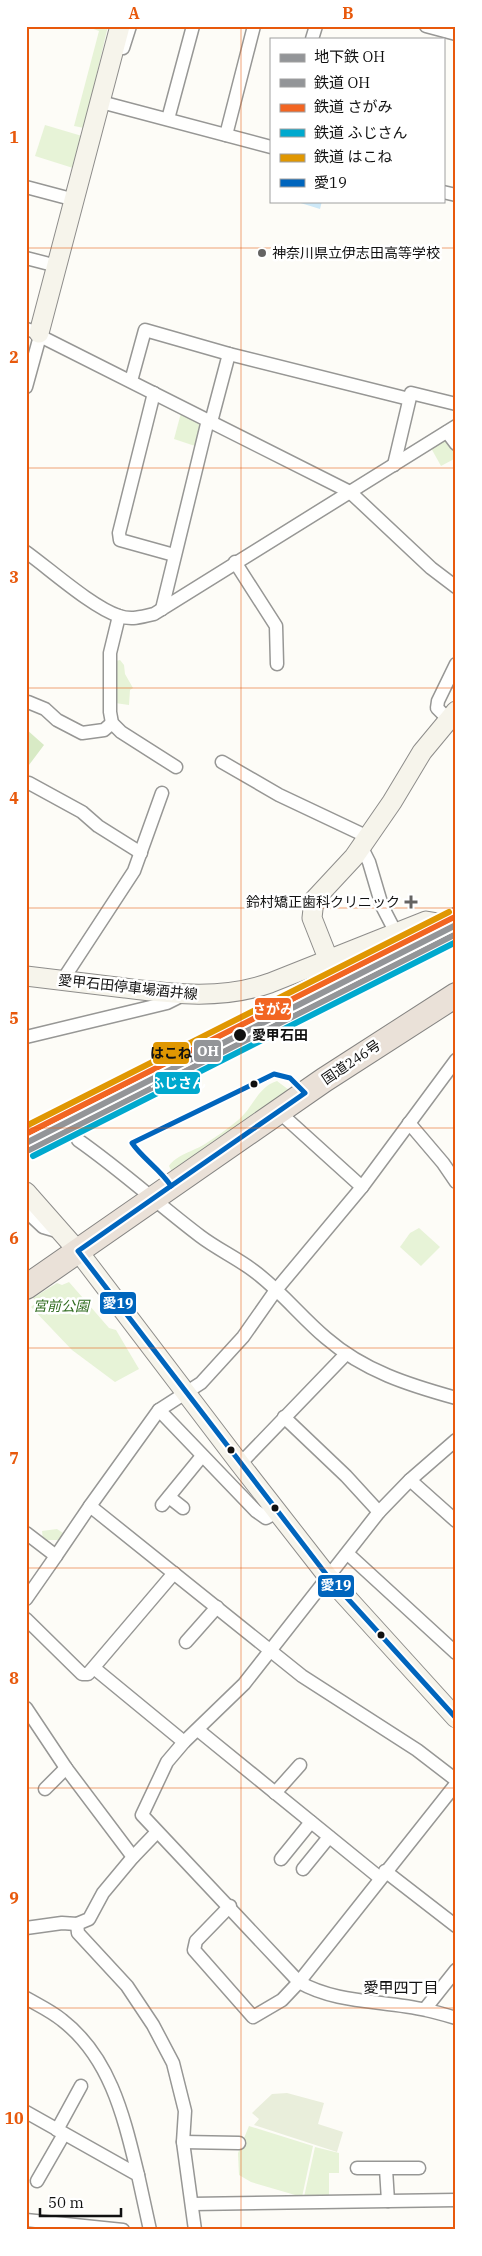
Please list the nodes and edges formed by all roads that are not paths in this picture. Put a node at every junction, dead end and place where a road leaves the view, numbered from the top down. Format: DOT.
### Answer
graph roads {
  1 [pos="111,26"];
  2 [pos="120,26"];
  3 [pos="130,26"];
  4 [pos="193,26"];
  5 [pos="254,26"];
  6 [pos="316,26"];
  7 [pos="426,26"];
  8 [pos="456,34"];
  9 [pos="312,38"];
  10 [pos="110,67"];
  11 [pos="101,102"];
  12 [pos="168,120"];
  13 [pos="226,135"];
  14 [pos="270,147"];
  15 [pos="26,187"];
  16 [pos="74,200"];
  17 [pos="26,258"];
  18 [pos="57,266"];
  19 [pos="35,333"];
  20 [pos="229,354"];
  21 [pos="131,381"];
  22 [pos="26,387"];
  23 [pos="154,393"];
  24 [pos="409,399"];
  25 [pos="456,404"];
  26 [pos="209,421"];
  27 [pos="452,429"];
  28 [pos="456,444"];
  29 [pos="394,465"];
  30 [pos="350,492"];
  31 [pos="26,552"];
  32 [pos="174,555"];
  33 [pos="235,562"];
  34 [pos="456,587"];
  35 [pos="162,609"];
  36 [pos="119,616"];
  37 [pos="276,664"];
  38 [pos="456,664"];
  39 [pos="28,702"];
  40 [pos="452,715"];
  41 [pos="112,723"];
  42 [pos="222,762"];
  43 [pos="176,767"];
  44 [pos="37,785"];
  45 [pos="162,793"];
  46 [pos="364,842"];
  47 [pos="141,854"];
  48 [pos="456,914"];
  49 [pos="438,923"];
  50 [pos="456,930"];
  51 [pos="396,933"];
  52 [pos="329,960"];
  53 [pos="26,976"];
  54 [pos="62,980"];
  55 [pos="184,995"];
  56 [pos="456,995"];
  57 [pos="26,1037"];
  58 [pos="456,1060"];
  59 [pos="279,1112"];
  60 [pos="408,1122"];
  61 [pos="78,1140"];
  62 [pos="456,1182"];
  63 [pos="362,1187"];
  64 [pos="26,1192"];
  65 [pos="155,1199"];
  66 [pos="26,1212"];
  67 [pos="62,1233"];
  68 [pos="78,1251"];
  69 [pos="26,1287"];
  70 [pos="276,1290"];
  71 [pos="346,1354"];
  72 [pos="186,1394"];
  73 [pos="456,1398"];
  74 [pos="159,1410"];
  75 [pos="284,1417"];
  76 [pos="456,1440"];
  77 [pos="202,1456"];
  78 [pos="240,1464"];
  79 [pos="410,1480"];
  80 [pos="90,1506"];
  81 [pos="183,1508"];
  82 [pos="277,1512"];
  83 [pos="379,1512"];
  84 [pos="456,1521"];
  85 [pos="26,1533"];
  86 [pos="348,1554"];
  87 [pos="56,1556"];
  88 [pos="174,1573"];
  89 [pos="329,1578"];
  90 [pos="26,1599"];
  91 [pos="217,1607"];
  92 [pos="26,1619"];
  93 [pos="186,1642"];
  94 [pos="272,1651"];
  95 [pos="456,1653"];
  96 [pos="94,1668"];
  97 [pos="27,1710"];
  98 [pos="456,1718"];
  99 [pos="198,1730"];
  100 [pos="184,1742"];
  101 [pos="300,1765"];
  102 [pos="66,1768"];
  103 [pos="456,1780"];
  104 [pos="456,1784"];
  105 [pos="45,1789"];
  106 [pos="275,1793"];
  107 [pos="311,1822"];
  108 [pos="157,1832"];
  109 [pos="329,1837"];
  110 [pos="286,1855"];
  111 [pos="133,1856"];
  112 [pos="307,1866"];
  113 [pos="383,1875"];
  114 [pos="230,1906"];
  115 [pos="77,1924"];
  116 [pos="456,1926"];
  117 [pos="26,1928"];
  118 [pos="456,1970"];
  119 [pos="299,1982"];
  120 [pos="26,1998"];
  121 [pos="425,2009"];
  122 [pos="456,2018"];
  123 [pos="81,2086"];
  124 [pos="26,2112"];
  125 [pos="60,2132"];
  126 [pos="183,2142"];
  127 [pos="239,2143"];
  128 [pos="357,2168"];
  129 [pos="419,2168"];
  130 [pos="386,2169"];
  131 [pos="138,2175"];
  132 [pos="37,2181"];
  133 [pos="456,2200"];
  134 [pos="388,2201"];
  135 [pos="192,2204"];
  136 [pos="26,2220"];
  137 [pos="106,2229"];
  138 [pos="123,2230"];
  139 [pos="150,2230"];
  140 [pos="195,2230"];
  1 -- 10 [label="street"];
  2 -- 10 [label="street"];
  3 -- 10 [label="street"];
  4 -- 12 [label="street"];
  5 -- 13 [label="street"];
  6 -- 9 [label="street"];
  7 -- 8 [label="street"];
  10 -- 11 [label="street"];
  11 -- 12 [label="street"];
  11 -- 16 [label="street"];
  12 -- 13 [label="street"];
  13 -- 14 [label="street"];
  15 -- 16 [label="street"];
  16 -- 18 [label="street"];
  17 -- 18 [label="street"];
  18 -- 19 [label="street"];
  19 -- 21 [label="street"];
  19 -- 22 [label="street"];
  20 -- 21 [label="street"];
  20 -- 24 [label="street"];
  20 -- 26 [label="street"];
  21 -- 23 [label="street"];
  23 -- 26 [label="street"];
  23 -- 32 [label="street"];
  24 -- 25 [label="street"];
  24 -- 29 [label="street"];
  26 -- 30 [label="street"];
  26 -- 32 [label="street"];
  27 -- 28 [label="street"];
  27 -- 29 [label="street"];
  29 -- 30 [label="street"];
  30 -- 33 [label="street"];
  30 -- 34 [label="street"];
  31 -- 36 [label="street"];
  32 -- 35 [label="street"];
  33 -- 35 [label="street"];
  33 -- 37 [label="street"];
  35 -- 36 [label="street"];
  36 -- 41 [label="street"];
  38 -- 40 [label="street"];
  39 -- 41 [label="street"];
  40 -- 46 [label="street"];
  41 -- 43 [label="street"];
  42 -- 46 [label="street"];
  44 -- 47 [label="street"];
  45 -- 47 [label="street"];
  46 -- 51 [label="street"];
  46 -- 52 [label="street"];
  47 -- 54 [label="street"];
  48 -- 49 [label="street"];
  49 -- 50 [label="street, 愛甲石田停車場酒井線"];
  49 -- 51 [label="street, 愛甲石田停車場酒井線"];
  51 -- 52 [label="street, 愛甲石田停車場酒井線"];
  52 -- 55 [label="street, 愛甲石田停車場酒井線"];
  53 -- 54 [label="street, 愛甲石田停車場酒井線"];
  54 -- 55 [label="street, 愛甲石田停車場酒井線"];
  55 -- 57 [label="street"];
  56 -- 59 [label="highway, 国道246号"];
  58 -- 60 [label="street"];
  59 -- 63 [label="street"];
  59 -- 65 [label="highway, 国道246号"];
  60 -- 62 [label="street"];
  60 -- 63 [label="street"];
  61 -- 65 [label="street"];
  63 -- 70 [label="street"];
  64 -- 67 [label="street"];
  65 -- 68 [label="highway, 国道246号"];
  65 -- 70 [label="street"];
  66 -- 67 [label="street"];
  67 -- 68 [label="street"];
  68 -- 69 [label="highway, 国道246号"];
  68 -- 72 [label="street"];
  70 -- 71 [label="street"];
  70 -- 72 [label="street"];
  71 -- 73 [label="street"];
  71 -- 75 [label="street"];
  72 -- 74 [label="street"];
  72 -- 78 [label="street"];
  74 -- 77 [label="street"];
  74 -- 80 [label="street"];
  75 -- 78 [label="street"];
  75 -- 83 [label="street"];
  76 -- 79 [label="street"];
  77 -- 81 [label="street"];
  77 -- 82 [label="street"];
  78 -- 82 [label="street"];
  79 -- 83 [label="street"];
  79 -- 84 [label="street"];
  80 -- 87 [label="street"];
  80 -- 88 [label="street"];
  82 -- 89 [label="street"];
  83 -- 86 [label="street"];
  85 -- 87 [label="street"];
  86 -- 89 [label="street"];
  86 -- 95 [label="street"];
  87 -- 90 [label="street"];
  88 -- 91 [label="street"];
  88 -- 96 [label="street"];
  89 -- 94 [label="street"];
  89 -- 98 [label="street"];
  91 -- 93 [label="street"];
  91 -- 94 [label="street"];
  92 -- 96 [label="street"];
  94 -- 99 [label="street"];
  94 -- 103 [label="street"];
  96 -- 100 [label="street"];
  97 -- 102 [label="street"];
  99 -- 100 [label="street"];
  99 -- 106 [label="street"];
  100 -- 108 [label="street"];
  101 -- 106 [label="street"];
  102 -- 105 [label="street"];
  102 -- 111 [label="street"];
  104 -- 113 [label="street"];
  106 -- 107 [label="street"];
  107 -- 109 [label="street"];
  107 -- 110 [label="street"];
  108 -- 111 [label="street"];
  108 -- 114 [label="street"];
  109 -- 112 [label="street"];
  109 -- 113 [label="street"];
  111 -- 115 [label="street"];
  113 -- 116 [label="street"];
  113 -- 119 [label="street"];
  114 -- 119 [label="street"];
  114 -- 119 [label="street"];
  115 -- 117 [label="street"];
  115 -- 126 [label="street"];
  118 -- 121 [label="street"];
  119 -- 121 [label="street"];
  120 -- 131 [label="street"];
  121 -- 122 [label="street"];
  123 -- 125 [label="street"];
  124 -- 125 [label="street"];
  125 -- 131 [label="street"];
  125 -- 132 [label="street"];
  126 -- 127 [label="street"];
  126 -- 135 [label="street"];
  128 -- 130 [label="street"];
  129 -- 130 [label="street"];
  130 -- 134 [label="street"];
  131 -- 139 [label="street"];
  133 -- 134 [label="street"];
  134 -- 135 [label="street"];
  135 -- 140 [label="street"];
  136 -- 137 [label="street"];
  137 -- 138 [label="street"];
}
